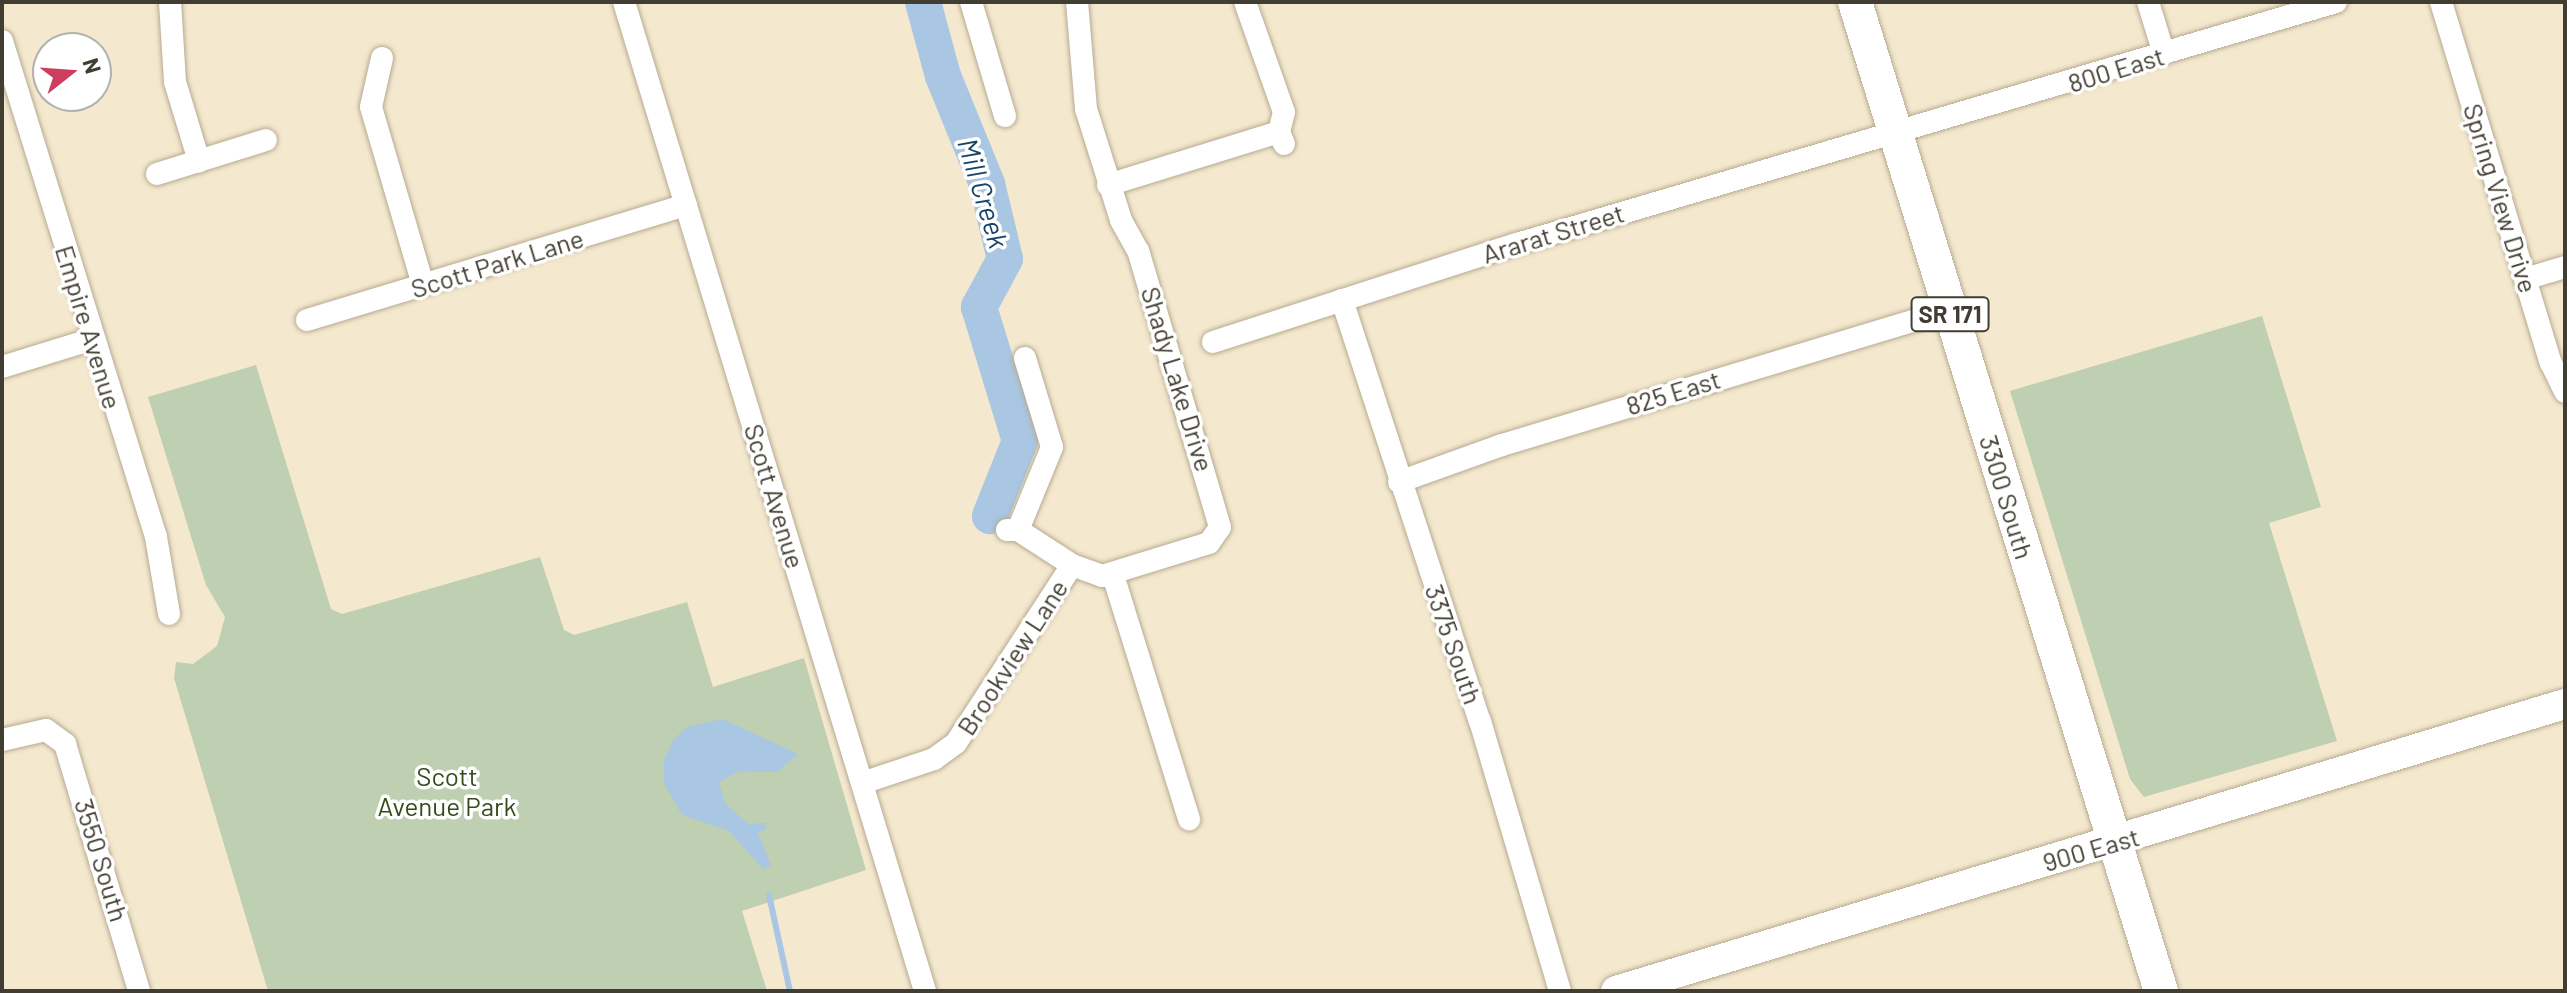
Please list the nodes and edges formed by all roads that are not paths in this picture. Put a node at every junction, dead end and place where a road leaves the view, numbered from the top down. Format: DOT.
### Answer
graph roads {
  1 [pos="170,2"];
  2 [pos="624,2"];
  3 [pos="971,2"];
  4 [pos="1077,2"];
  5 [pos="1245,2"];
  6 [pos="1855,2"];
  7 [pos="2148,2"];
  8 [pos="2336,2"];
  9 [pos="2441,2"];
  10 [pos="2,41"];
  11 [pos="2164,54"];
  12 [pos="382,58"];
  13 [pos="1005,116"];
  14 [pos="1895,134"];
  15 [pos="266,140"];
  16 [pos="199,161"];
  17 [pos="157,174"];
  18 [pos="1108,185"];
  19 [pos="686,205"];
  20 [pos="2565,267"];
  21 [pos="2525,279"];
  22 [pos="423,285"];
  23 [pos="1342,300"];
  24 [pos="1949,310"];
  25 [pos="307,320"];
  26 [pos="93,339"];
  27 [pos="1213,342"];
  28 [pos="1025,358"];
  29 [pos="2,367"];
  30 [pos="2565,392"];
  31 [pos="1399,482"];
  32 [pos="1072,565"];
  33 [pos="1113,575"];
  34 [pos="169,614"];
  35 [pos="2565,704"];
  36 [pos="2,740"];
  37 [pos="862,783"];
  38 [pos="1189,819"];
  39 [pos="2115,842"];
  40 [pos="139,991"];
  41 [pos="925,991"];
  42 [pos="1560,991"];
  43 [pos="1616,991"];
  44 [pos="2161,991"];
  1 -- 16 [label="street"];
  2 -- 19 [label="street, Scott Avenue"];
  3 -- 13 [label="street"];
  4 -- 18 [label="street, Shady Lake Drive"];
  5 -- 18 [label="street"];
  6 -- 14 [label="main road, 3300 South / SR 171"];
  7 -- 11 [label="street"];
  8 -- 11 [label="street, 800 East"];
  9 -- 21 [label="street, Spring View Drive"];
  10 -- 26 [label="street, Empire Avenue"];
  11 -- 14 [label="street, 800 East"];
  12 -- 22 [label="street"];
  14 -- 23 [label="street, Ararat Street"];
  14 -- 24 [label="main road, 3300 South / SR 171"];
  15 -- 16 [label="street"];
  16 -- 17 [label="street"];
  18 -- 33 [label="street, Shady Lake Drive"];
  19 -- 22 [label="street, Scott Park Lane"];
  19 -- 37 [label="street, Scott Avenue"];
  20 -- 21 [label="street"];
  21 -- 30 [label="street, Spring View Drive"];
  22 -- 25 [label="street, Scott Park Lane"];
  23 -- 27 [label="street, Ararat Street"];
  23 -- 31 [label="street, 3375 South"];
  24 -- 31 [label="street, 825 East"];
  24 -- 39 [label="main road, 3300 South / SR 171"];
  26 -- 29 [label="street"];
  26 -- 34 [label="street, Empire Avenue"];
  28 -- 32 [label="street"];
  31 -- 42 [label="street, 3375 South"];
  32 -- 33 [label="street"];
  32 -- 37 [label="street, Brookview Lane"];
  33 -- 38 [label="street"];
  35 -- 39 [label="main road, 900 East"];
  36 -- 40 [label="street, 3550 South"];
  37 -- 41 [label="street, Scott Avenue"];
  39 -- 43 [label="main road, 900 East"];
  39 -- 44 [label="main road, 3300 South / SR 171"];
}
